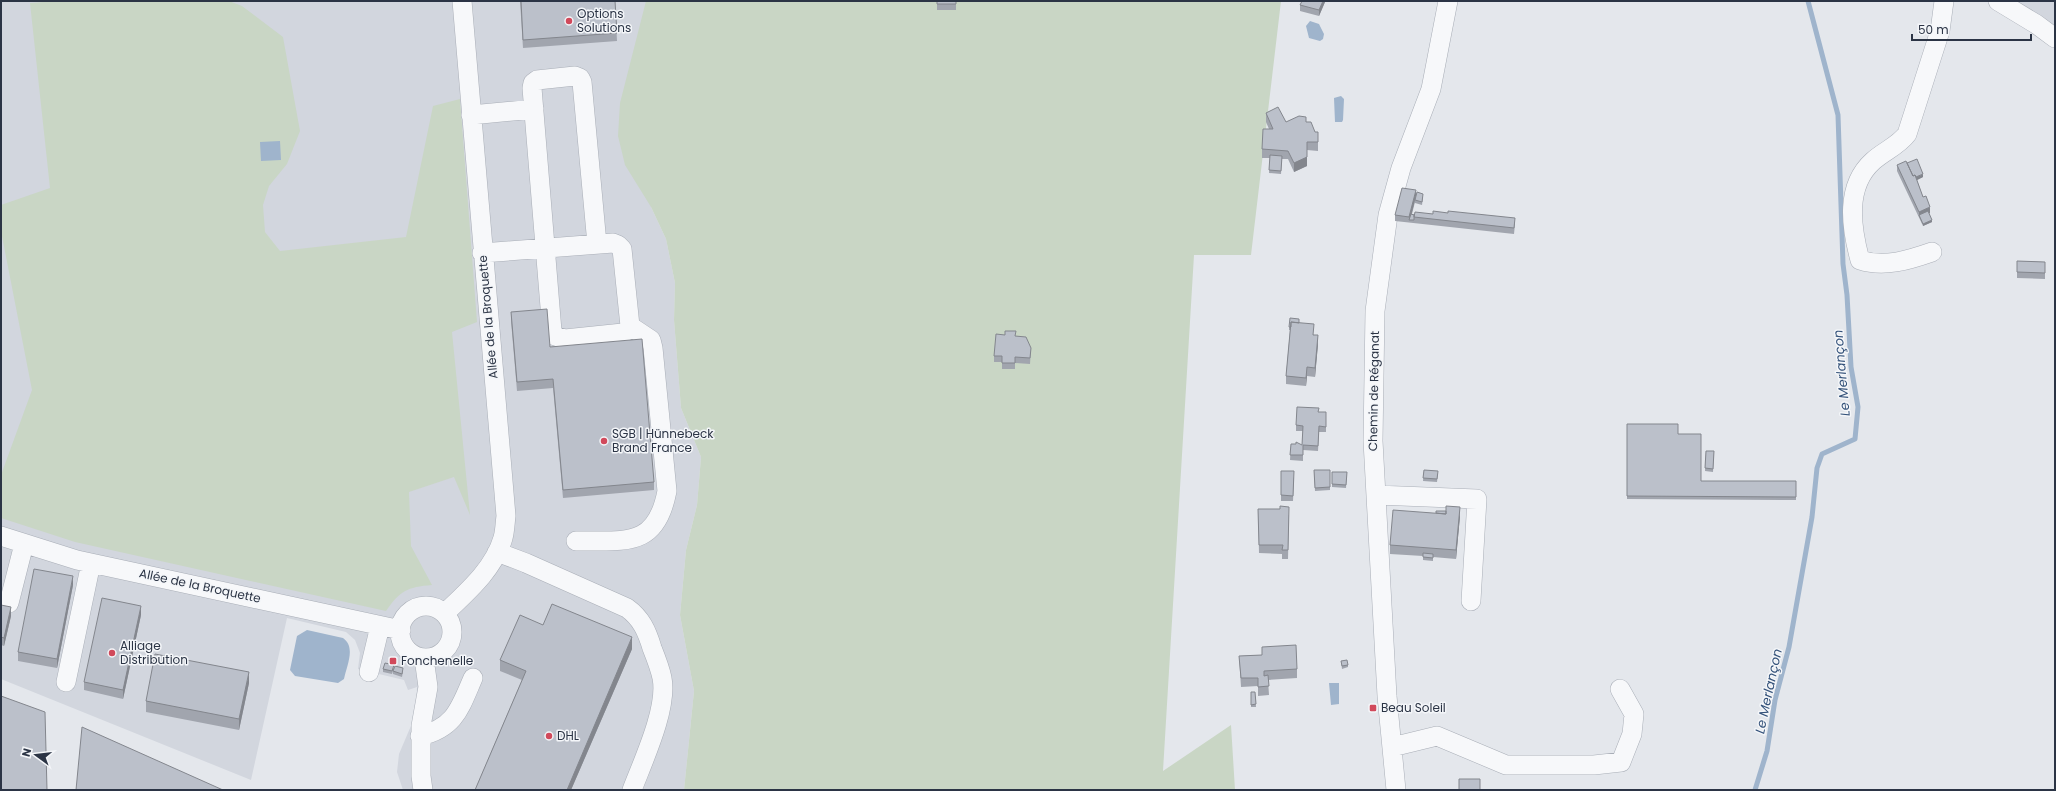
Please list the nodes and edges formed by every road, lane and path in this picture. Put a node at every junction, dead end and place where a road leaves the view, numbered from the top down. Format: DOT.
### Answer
graph roads {
  1 [pos="462,1"];
  2 [pos="1448,1"];
  3 [pos="1944,1"];
  4 [pos="1998,1"];
  5 [pos="2055,38"];
  6 [pos="534,109"];
  7 [pos="471,115"];
  8 [pos="597,244"];
  9 [pos="545,247"];
  10 [pos="1932,252"];
  11 [pos="482,253"];
  12 [pos="630,326"];
  13 [pos="1376,494"];
  14 [pos="1,536"];
  15 [pos="576,541"];
  16 [pos="24,544"];
  17 [pos="497,552"];
  18 [pos="91,563"];
  19 [pos="1471,601"];
  20 [pos="9,603"];
  21 [pos="445,613"];
  22 [pos="380,626"];
  23 [pos="401,630"];
  24 [pos="424,658"];
  25 [pos="369,672"];
  26 [pos="473,678"];
  27 [pos="66,682"];
  28 [pos="1620,689"];
  29 [pos="420,736"];
  30 [pos="1392,747"];
  31 [pos="423,790"];
  32 [pos="632,790"];
  33 [pos="1396,790"];
  1 -- 7 [label="street, Allée de la Broquette"];
  2 -- 13 [label="street, Chemin de Réganat"];
  3 -- 10 [label="street"];
  4 -- 5 [label="street"];
  6 -- 7 [label="street"];
  6 -- 8 [label="street"];
  6 -- 9 [label="street"];
  7 -- 11 [label="street, Allée de la Broquette"];
  8 -- 9 [label="street"];
  8 -- 12 [label="street"];
  9 -- 11 [label="street"];
  9 -- 12 [label="street"];
  11 -- 17 [label="street, Allée de la Broquette"];
  12 -- 15 [label="street"];
  13 -- 19 [label="street"];
  13 -- 30 [label="street, Chemin de Réganat"];
  14 -- 16 [label="street, Allée de la Broquette"];
  16 -- 18 [label="street, Allée de la Broquette"];
  16 -- 20 [label="street"];
  17 -- 21 [label="street, Allée de la Broquette"];
  17 -- 32 [label="street"];
  18 -- 22 [label="street, Allée de la Broquette"];
  18 -- 27 [label="street"];
  21 -- 23 [label="street"];
  21 -- 24 [label="street"];
  22 -- 23 [label="street, Allée de la Broquette"];
  22 -- 25 [label="street"];
  23 -- 24 [label="street"];
  24 -- 29 [label="street"];
  26 -- 29 [label="street"];
  28 -- 30 [label="street"];
  29 -- 31 [label="street"];
  30 -- 33 [label="street, Chemin de Réganat"];
}
